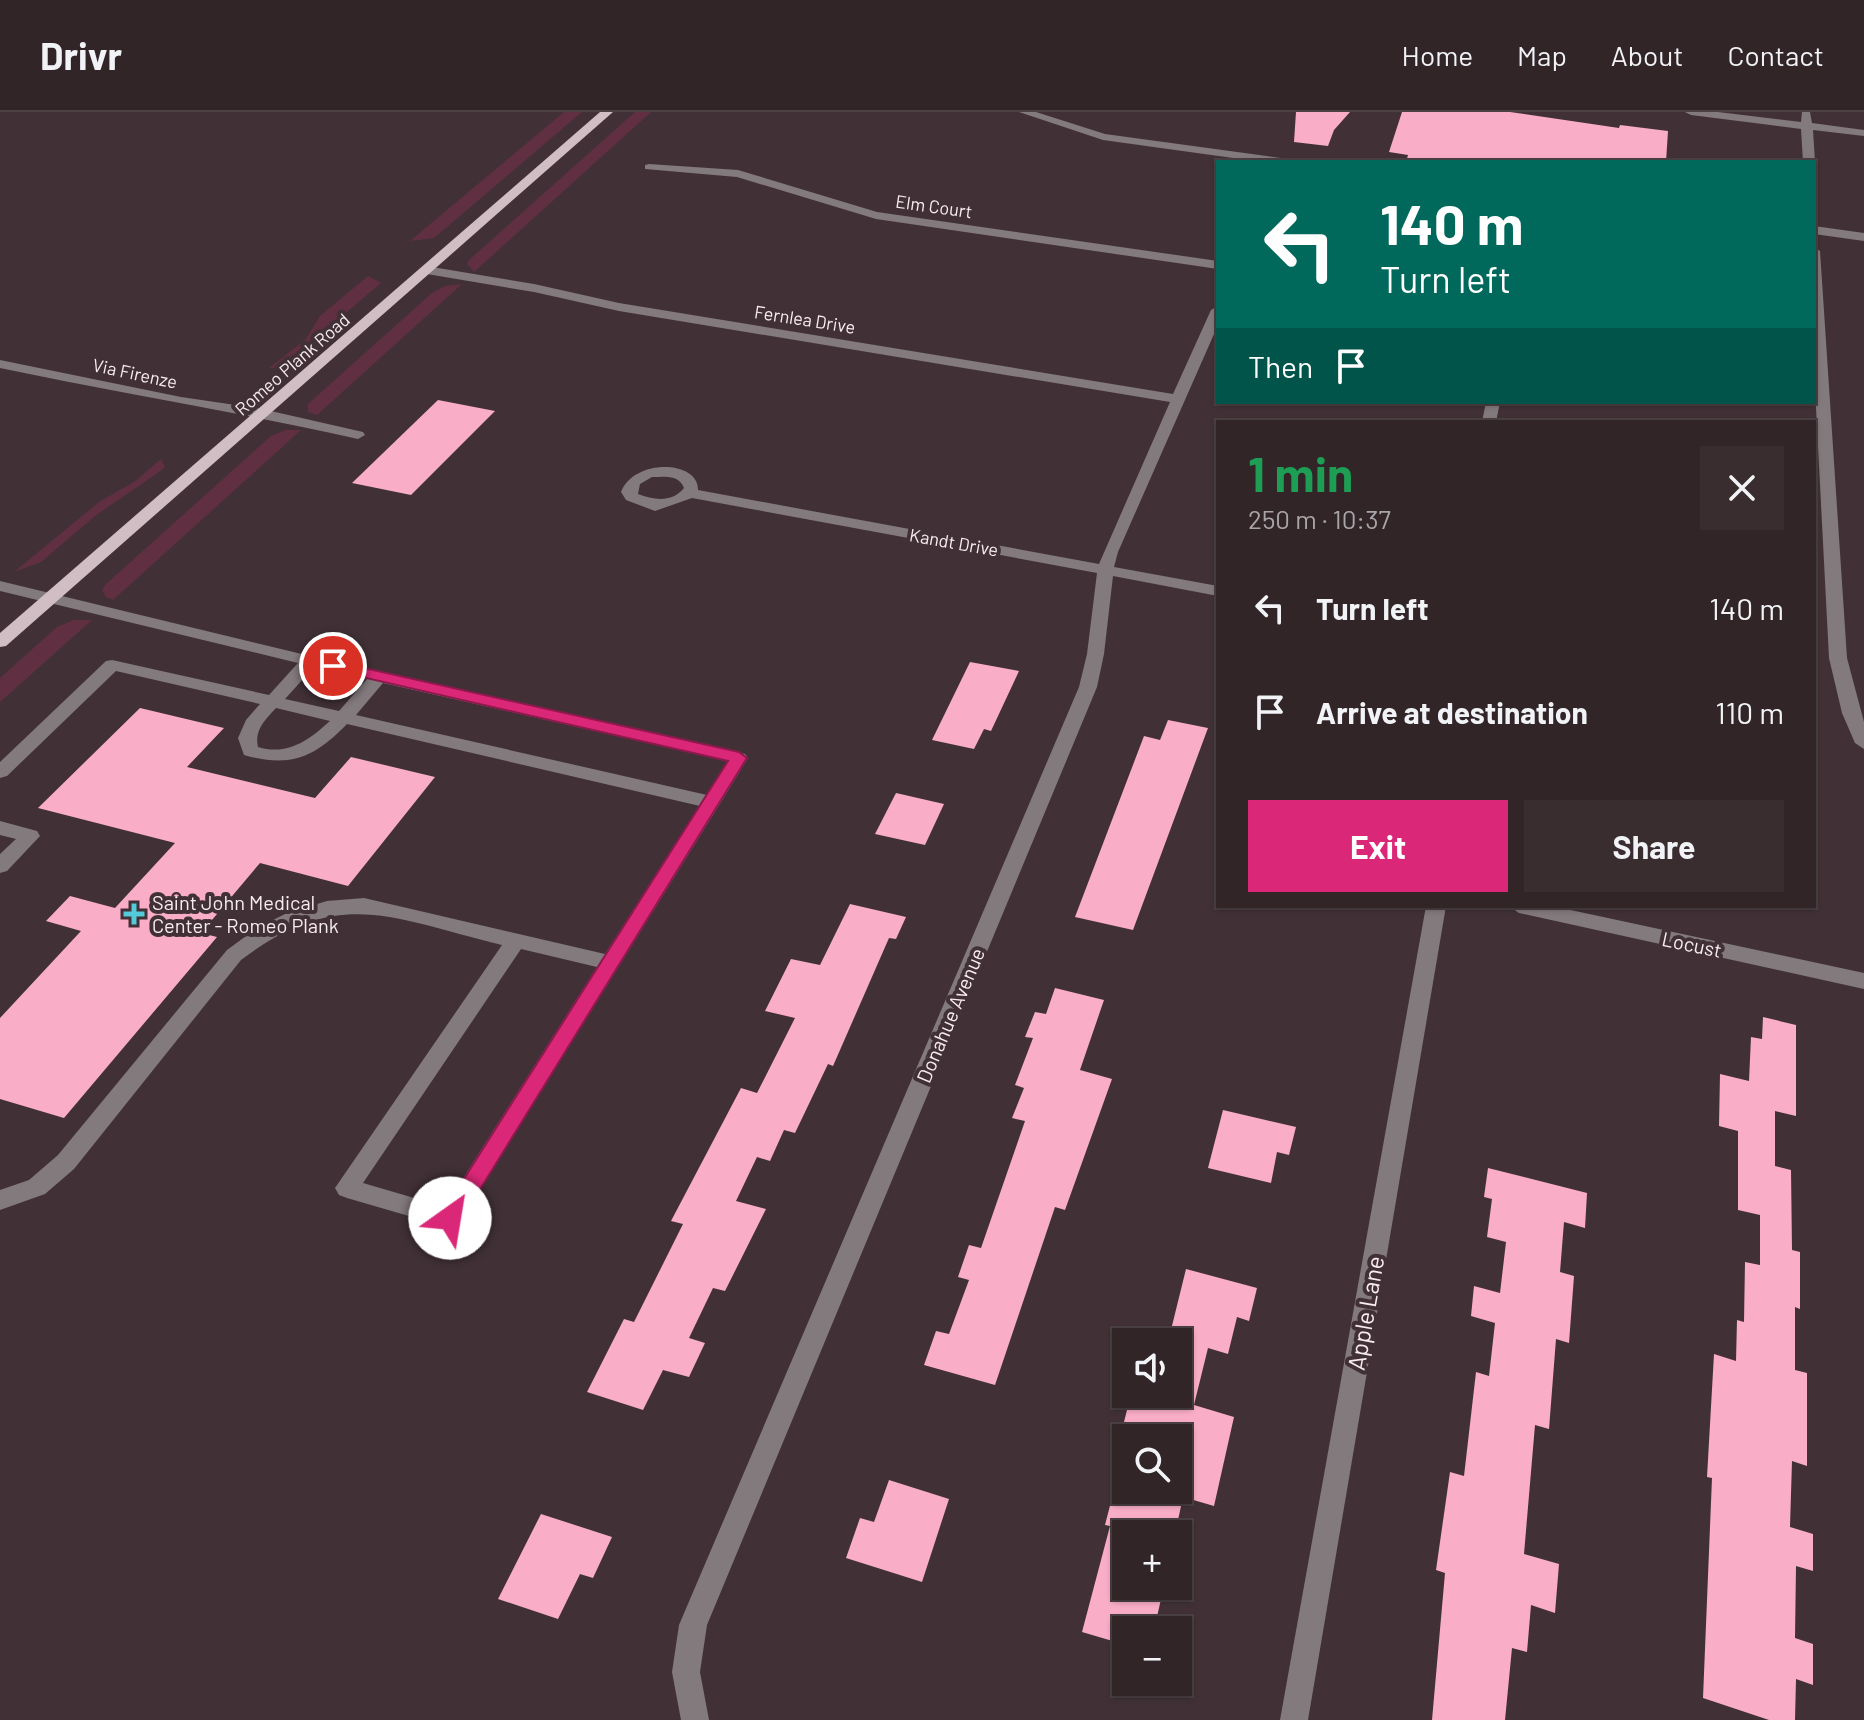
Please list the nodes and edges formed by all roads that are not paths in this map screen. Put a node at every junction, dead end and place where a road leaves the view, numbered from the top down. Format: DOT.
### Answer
graph roads {
  1 [pos="607,112"];
  2 [pos="1025,112"];
  3 [pos="1691,112"];
  4 [pos="1806,112"];
  5 [pos="1807,126"];
  6 [pos="1864,133"];
  7 [pos="1271,160"];
  8 [pos="1809,160"];
  9 [pos="649,167"];
  10 [pos="1816,230"];
  11 [pos="1864,237"];
  12 [pos="1216,265"];
  13 [pos="426,270"];
  14 [pos="1816,285"];
  15 [pos="1216,315"];
  16 [pos="0,364"];
  17 [pos="1179,399"];
  18 [pos="262,413"];
  19 [pos="358,435"];
  20 [pos="689,493"];
  21 [pos="1105,570"];
  22 [pos="0,586"];
  23 [pos="1216,591"];
  24 [pos="51,598"];
  25 [pos="0,642"];
  26 [pos="310,661"];
  27 [pos="379,676"];
  28 [pos="1843,686"];
  29 [pos="1864,690"];
  30 [pos="272,701"];
  31 [pos="342,717"];
  32 [pos="1864,743"];
  33 [pos="0,772"];
  34 [pos="712,802"];
  35 [pos="0,828"];
  36 [pos="0,866"];
  37 [pos="1436,908"];
  38 [pos="1528,908"];
  39 [pos="517,939"];
  40 [pos="610,963"];
  41 [pos="1864,981"];
  42 [pos="0,1200"];
  43 [pos="695,1720"];
  44 [pos="1294,1720"];
  1 -- 13 [label="main road, Romeo Plank Road"];
  2 -- 7 [label="street"];
  3 -- 5 [label="street"];
  4 -- 5 [label="street"];
  5 -- 6 [label="street"];
  5 -- 8 [label="street"];
  9 -- 12 [label="street, Elm Court"];
  10 -- 11 [label="street"];
  13 -- 17 [label="street, Fernlea Drive"];
  13 -- 18 [label="main road, Romeo Plank Road"];
  14 -- 28 [label="street"];
  15 -- 17 [label="street, Donahue Avenue"];
  16 -- 18 [label="street, Via Firenze"];
  17 -- 21 [label="street, Donahue Avenue"];
  18 -- 19 [label="street, Via Firenze"];
  18 -- 24 [label="main road, Romeo Plank Road"];
  20 -- 21 [label="street, Kandt Drive"];
  21 -- 23 [label="street, Kandt Drive"];
  21 -- 43 [label="street, Donahue Avenue"];
  22 -- 24 [label="street"];
  24 -- 25 [label="main road, Romeo Plank Road"];
  24 -- 26 [label="street"];
  26 -- 27 [label="street"];
  26 -- 30 [label="street"];
  27 -- 31 [label="street"];
  27 -- 34 [label="street"];
  28 -- 29 [label="street"];
  28 -- 32 [label="street"];
  30 -- 31 [label="street"];
  30 -- 31 [label="street"];
  30 -- 33 [label="street"];
  31 -- 34 [label="street"];
  34 -- 40 [label="street"];
  35 -- 36 [label="street"];
  37 -- 44 [label="street, Apple Lane"];
  38 -- 41 [label="street, Locust"];
  39 -- 40 [label="street"];
  39 -- 40 [label="street"];
  39 -- 42 [label="street"];
}
